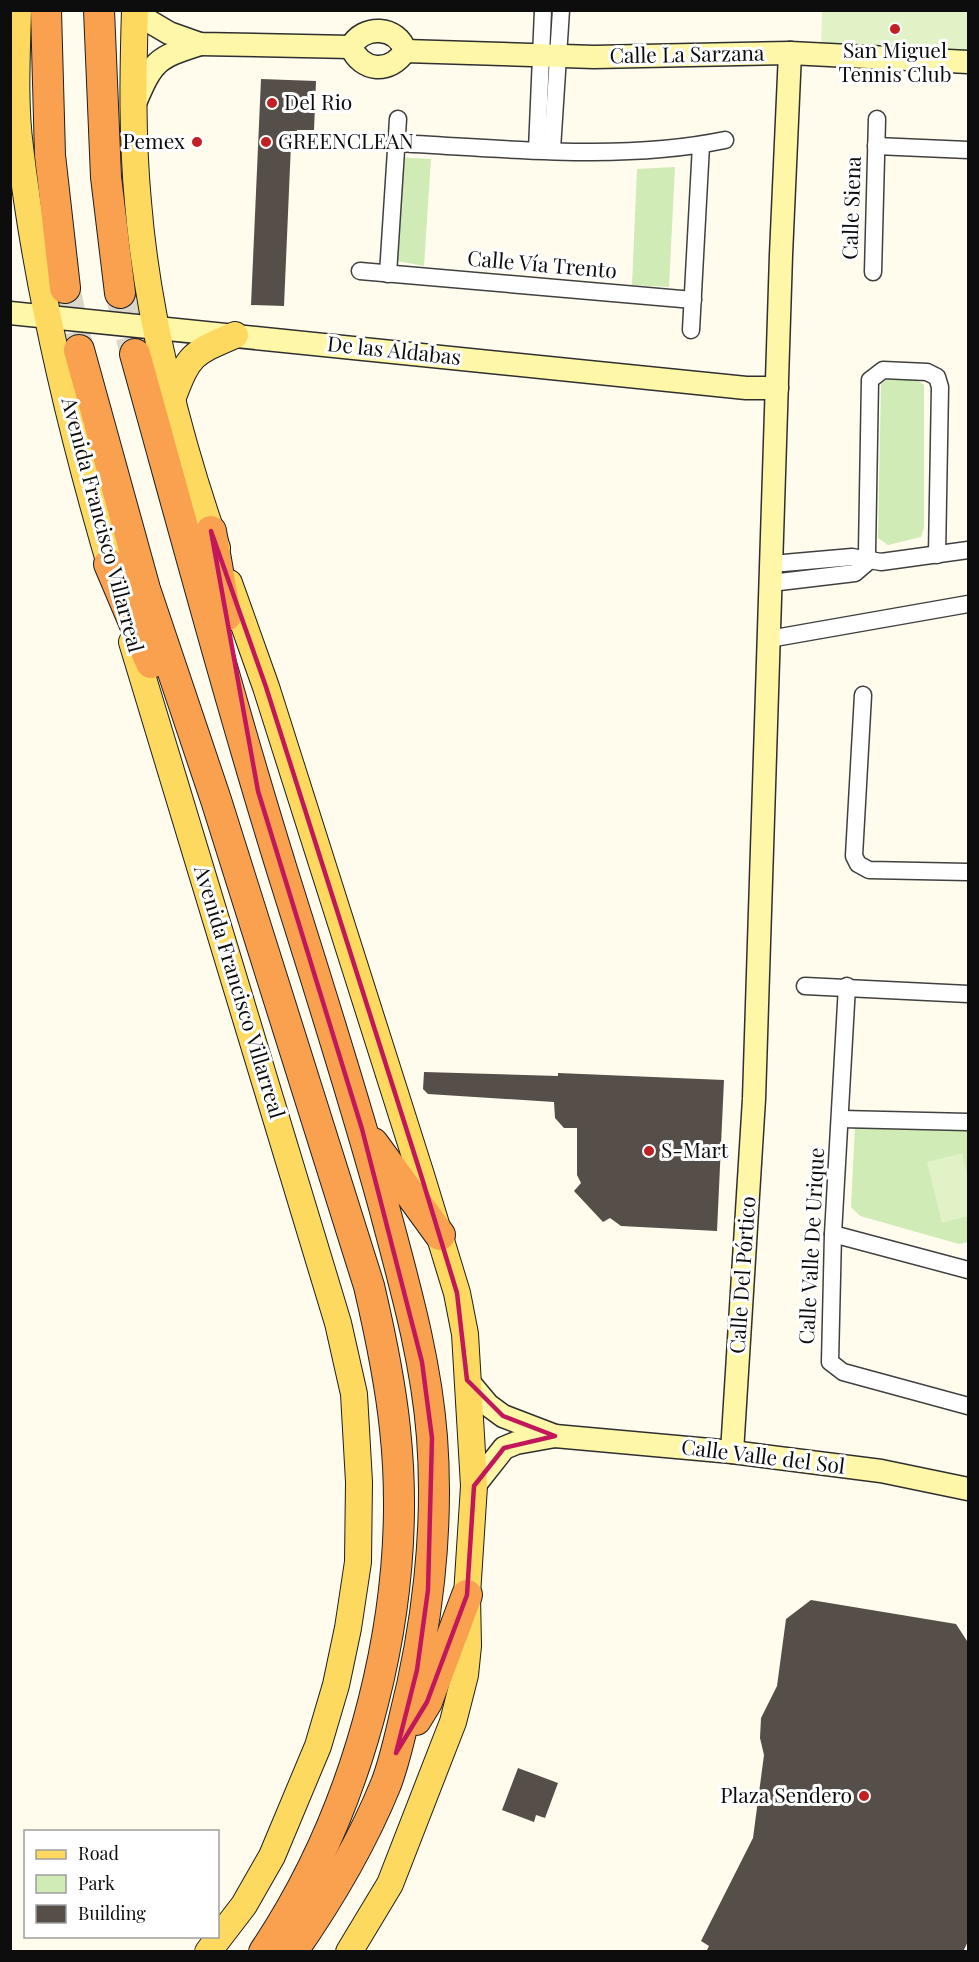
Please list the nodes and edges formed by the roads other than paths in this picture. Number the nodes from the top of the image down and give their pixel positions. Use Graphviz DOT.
graph roads {
  1 [pos="46,10"];
  2 [pos="99,10"];
  3 [pos="135,10"];
  4 [pos="143,10"];
  5 [pos="543,10"];
  6 [pos="561,10"];
  7 [pos="15,25"];
  8 [pos="200,44"];
  9 [pos="351,47"];
  10 [pos="405,51"];
  11 [pos="790,53"];
  12 [pos="550,57"];
  13 [pos="969,62"];
  14 [pos="133,108"];
  15 [pos="398,119"];
  16 [pos="877,119"];
  17 [pos="725,140"];
  18 [pos="395,143"];
  19 [pos="701,145"];
  20 [pos="876,147"];
  21 [pos="545,150"];
  22 [pos="969,150"];
  23 [pos="360,271"];
  24 [pos="873,272"];
  25 [pos="387,274"];
  26 [pos="65,288"];
  27 [pos="120,293"];
  28 [pos="693,300"];
  29 [pos="10,313"];
  30 [pos="48,317"];
  31 [pos="156,326"];
  32 [pos="691,330"];
  33 [pos="235,335"];
  34 [pos="79,350"];
  35 [pos="135,354"];
  36 [pos="777,388"];
  37 [pos="173,397"];
  38 [pos="211,531"];
  39 [pos="969,550"];
  40 [pos="938,555"];
  41 [pos="869,561"];
  42 [pos="109,564"];
  43 [pos="771,573"];
  44 [pos="969,604"];
  45 [pos="769,639"];
  46 [pos="863,695"];
  47 [pos="258,790"];
  48 [pos="216,800"];
  49 [pos="969,872"];
  50 [pos="805,986"];
  51 [pos="847,986"];
  52 [pos="969,994"];
  53 [pos="842,1119"];
  54 [pos="969,1122"];
  55 [pos="362,1129"];
  56 [pos="833,1234"];
  57 [pos="440,1235"];
  58 [pos="969,1270"];
  59 [pos="467,1380"];
  60 [pos="969,1406"];
  61 [pos="555,1436"];
  62 [pos="732,1452"];
  63 [pos="474,1486"];
  64 [pos="969,1489"];
  65 [pos="467,1595"];
  66 [pos="396,1753"];
  67 [pos="219,1938"];
  68 [pos="219,1938"];
  69 [pos="208,1952"];
  70 [pos="264,1952"];
  71 [pos="292,1952"];
  72 [pos="349,1952"];
  1 -- 26 [label="highway"];
  2 -- 27 [label="highway"];
  3 -- 14 [label="main road"];
  4 -- 8 [label="street"];
  5 -- 12 [label="street"];
  6 -- 12 [label="street"];
  7 -- 30 [label="main road, Avenida Francisco Villarreal"];
  8 -- 9 [label="street"];
  8 -- 14 [label="street"];
  9 -- 10 [label="street"];
  9 -- 10 [label="street"];
  10 -- 12 [label="street, Calle La Sarzana"];
  11 -- 12 [label="street, Calle La Sarzana"];
  11 -- 13 [label="street, Calle La Sarzana"];
  11 -- 36 [label="street, Calle Del Pórtico"];
  12 -- 21 [label="street"];
  14 -- 31 [label="main road"];
  15 -- 18 [label="street"];
  16 -- 20 [label="street, Calle Siena"];
  17 -- 19 [label="street"];
  18 -- 21 [label="street"];
  18 -- 25 [label="street"];
  19 -- 21 [label="street"];
  19 -- 28 [label="street"];
  20 -- 22 [label="street, Calle Siena"];
  20 -- 24 [label="street, Calle Siena"];
  23 -- 25 [label="street, Calle Vía Trento"];
  25 -- 28 [label="street, Calle Vía Trento"];
  28 -- 32 [label="street"];
  29 -- 30 [label="street, De las Aldabas"];
  30 -- 31 [label="street, De las Aldabas"];
  30 -- 42 [label="main road, Avenida Francisco Villarreal"];
  31 -- 33 [label="street, De las Aldabas"];
  31 -- 37 [label="main road"];
  33 -- 36 [label="street, De las Aldabas"];
  33 -- 37 [label="main road"];
  34 -- 48 [label="highway, Avenida Francisco Villarreal"];
  35 -- 47 [label="highway"];
  36 -- 43 [label="street, Calle Del Pórtico"];
  37 -- 38 [label="main road"];
  38 -- 47 [label="highway"];
  38 -- 57 [label="main road"];
  39 -- 40 [label="street"];
  40 -- 41 [label="street"];
  40 -- 41 [label="street"];
  41 -- 43 [label="street"];
  42 -- 48 [label="highway"];
  42 -- 67 [label="main road, Avenida Francisco Villarreal"];
  43 -- 45 [label="street, Calle Del Pórtico"];
  44 -- 45 [label="street"];
  45 -- 62 [label="street, Calle Del Pórtico"];
  46 -- 49 [label="street"];
  47 -- 55 [label="highway"];
  48 -- 70 [label="highway, Avenida Francisco Villarreal"];
  50 -- 51 [label="street"];
  51 -- 52 [label="street"];
  51 -- 53 [label="street, Calle Valle De Urique"];
  53 -- 54 [label="street"];
  53 -- 56 [label="street, Calle Valle De Urique"];
  55 -- 57 [label="highway"];
  55 -- 66 [label="highway"];
  56 -- 58 [label="street"];
  56 -- 60 [label="street, Calle Valle De Urique"];
  57 -- 59 [label="main road"];
  59 -- 61 [label="street, Calle Valle del Sol"];
  59 -- 63 [label="main road"];
  61 -- 62 [label="street, Calle Valle del Sol"];
  61 -- 63 [label="street, Calle Valle del Sol"];
  62 -- 64 [label="street, Calle Valle del Sol"];
  63 -- 65 [label="main road"];
  65 -- 66 [label="highway"];
  65 -- 72 [label="main road"];
  66 -- 71 [label="highway"];
  68 -- 69 [label="main road, Avenida Francisco Villarreal"];
}
